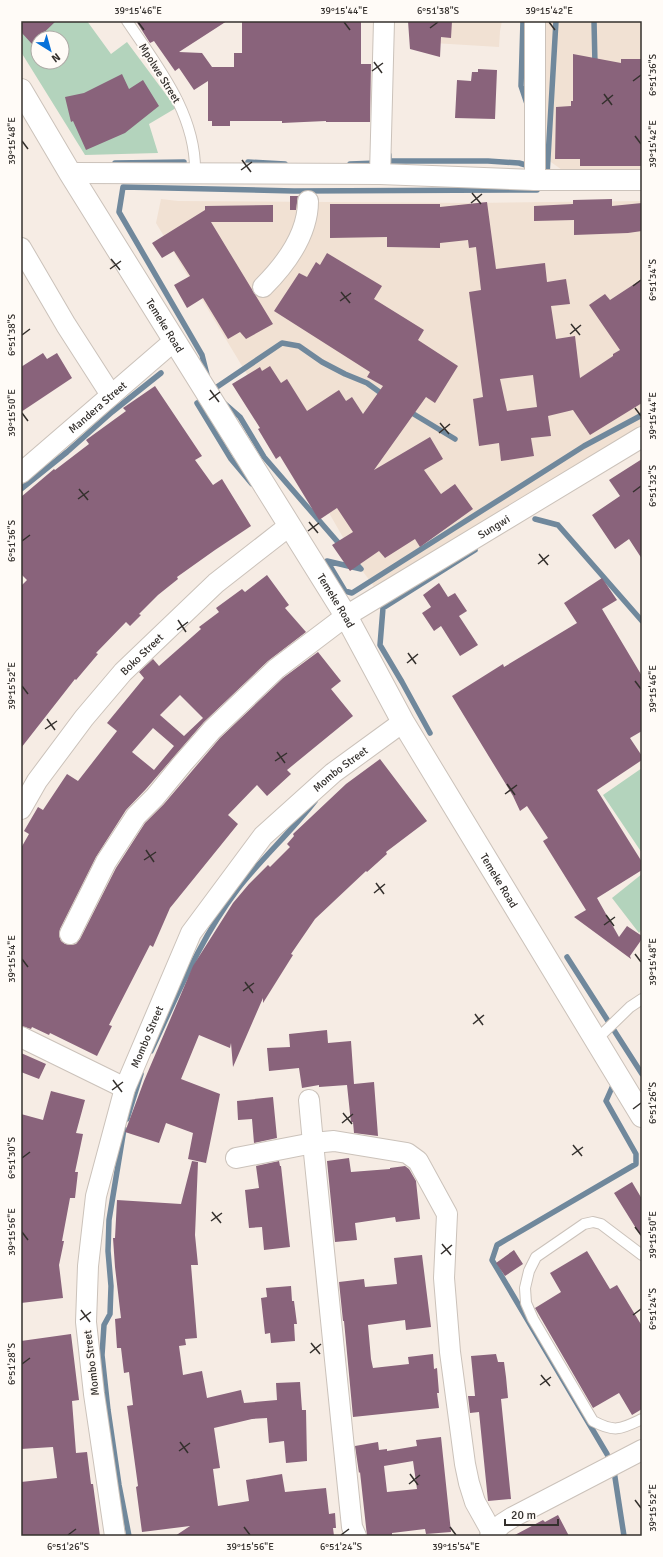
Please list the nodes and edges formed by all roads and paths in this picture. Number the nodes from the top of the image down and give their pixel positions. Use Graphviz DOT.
graph roads {
  1 [pos="127,21"];
  2 [pos="384,21"];
  3 [pos="535,21"];
  4 [pos="21,90"];
  5 [pos="70,172"];
  6 [pos="195,174"];
  7 [pos="380,174"];
  8 [pos="536,180"];
  9 [pos="642,180"];
  10 [pos="308,201"];
  11 [pos="21,248"];
  12 [pos="263,287"];
  13 [pos="174,341"];
  14 [pos="111,395"];
  15 [pos="642,437"];
  16 [pos="21,473"];
  17 [pos="289,526"];
  18 [pos="346,616"];
  19 [pos="403,722"];
  20 [pos="21,808"];
  21 [pos="70,934"];
  22 [pos="642,999"];
  23 [pos="21,1037"];
  24 [pos="596,1040"];
  25 [pos="125,1088"];
  26 [pos="309,1100"];
  27 [pos="642,1116"];
  28 [pos="312,1143"];
  29 [pos="236,1158"];
  30 [pos="642,1255"];
  31 [pos="642,1419"];
  32 [pos="642,1450"];
  33 [pos="492,1535"];
  34 [pos="115,1536"];
  35 [pos="356,1536"];
  1 -- 6 [label="lane, Mpolwe Street"];
  2 -- 7 [label="street"];
  3 -- 8 [label="street"];
  4 -- 5 [label="street, Temeke Road"];
  5 -- 6 [label="street"];
  5 -- 13 [label="street, Temeke Road"];
  6 -- 7 [label="street"];
  7 -- 8 [label="street"];
  8 -- 9 [label="street"];
  10 -- 12 [label="street"];
  11 -- 14 [label="street"];
  13 -- 14 [label="street, Mandera Street"];
  13 -- 17 [label="street, Temeke Road"];
  14 -- 16 [label="street, Mandera Street"];
  15 -- 18 [label="street, Sungwi"];
  17 -- 18 [label="street, Temeke Road"];
  17 -- 20 [label="street, Boko Street"];
  18 -- 19 [label="street, Temeke Road"];
  18 -- 21 [label="street, Sungwi"];
  19 -- 24 [label="street, Temeke Road"];
  19 -- 25 [label="street, Mombo Street"];
  22 -- 24 [label="lane"];
  23 -- 25 [label="street"];
  24 -- 27 [label="street, Temeke Road"];
  25 -- 34 [label="street, Mombo Street"];
  26 -- 28 [label="street"];
  28 -- 29 [label="street"];
  28 -- 33 [label="street"];
  28 -- 35 [label="street"];
  30 -- 31 [label="lane"];
  32 -- 33 [label="street"];
}
